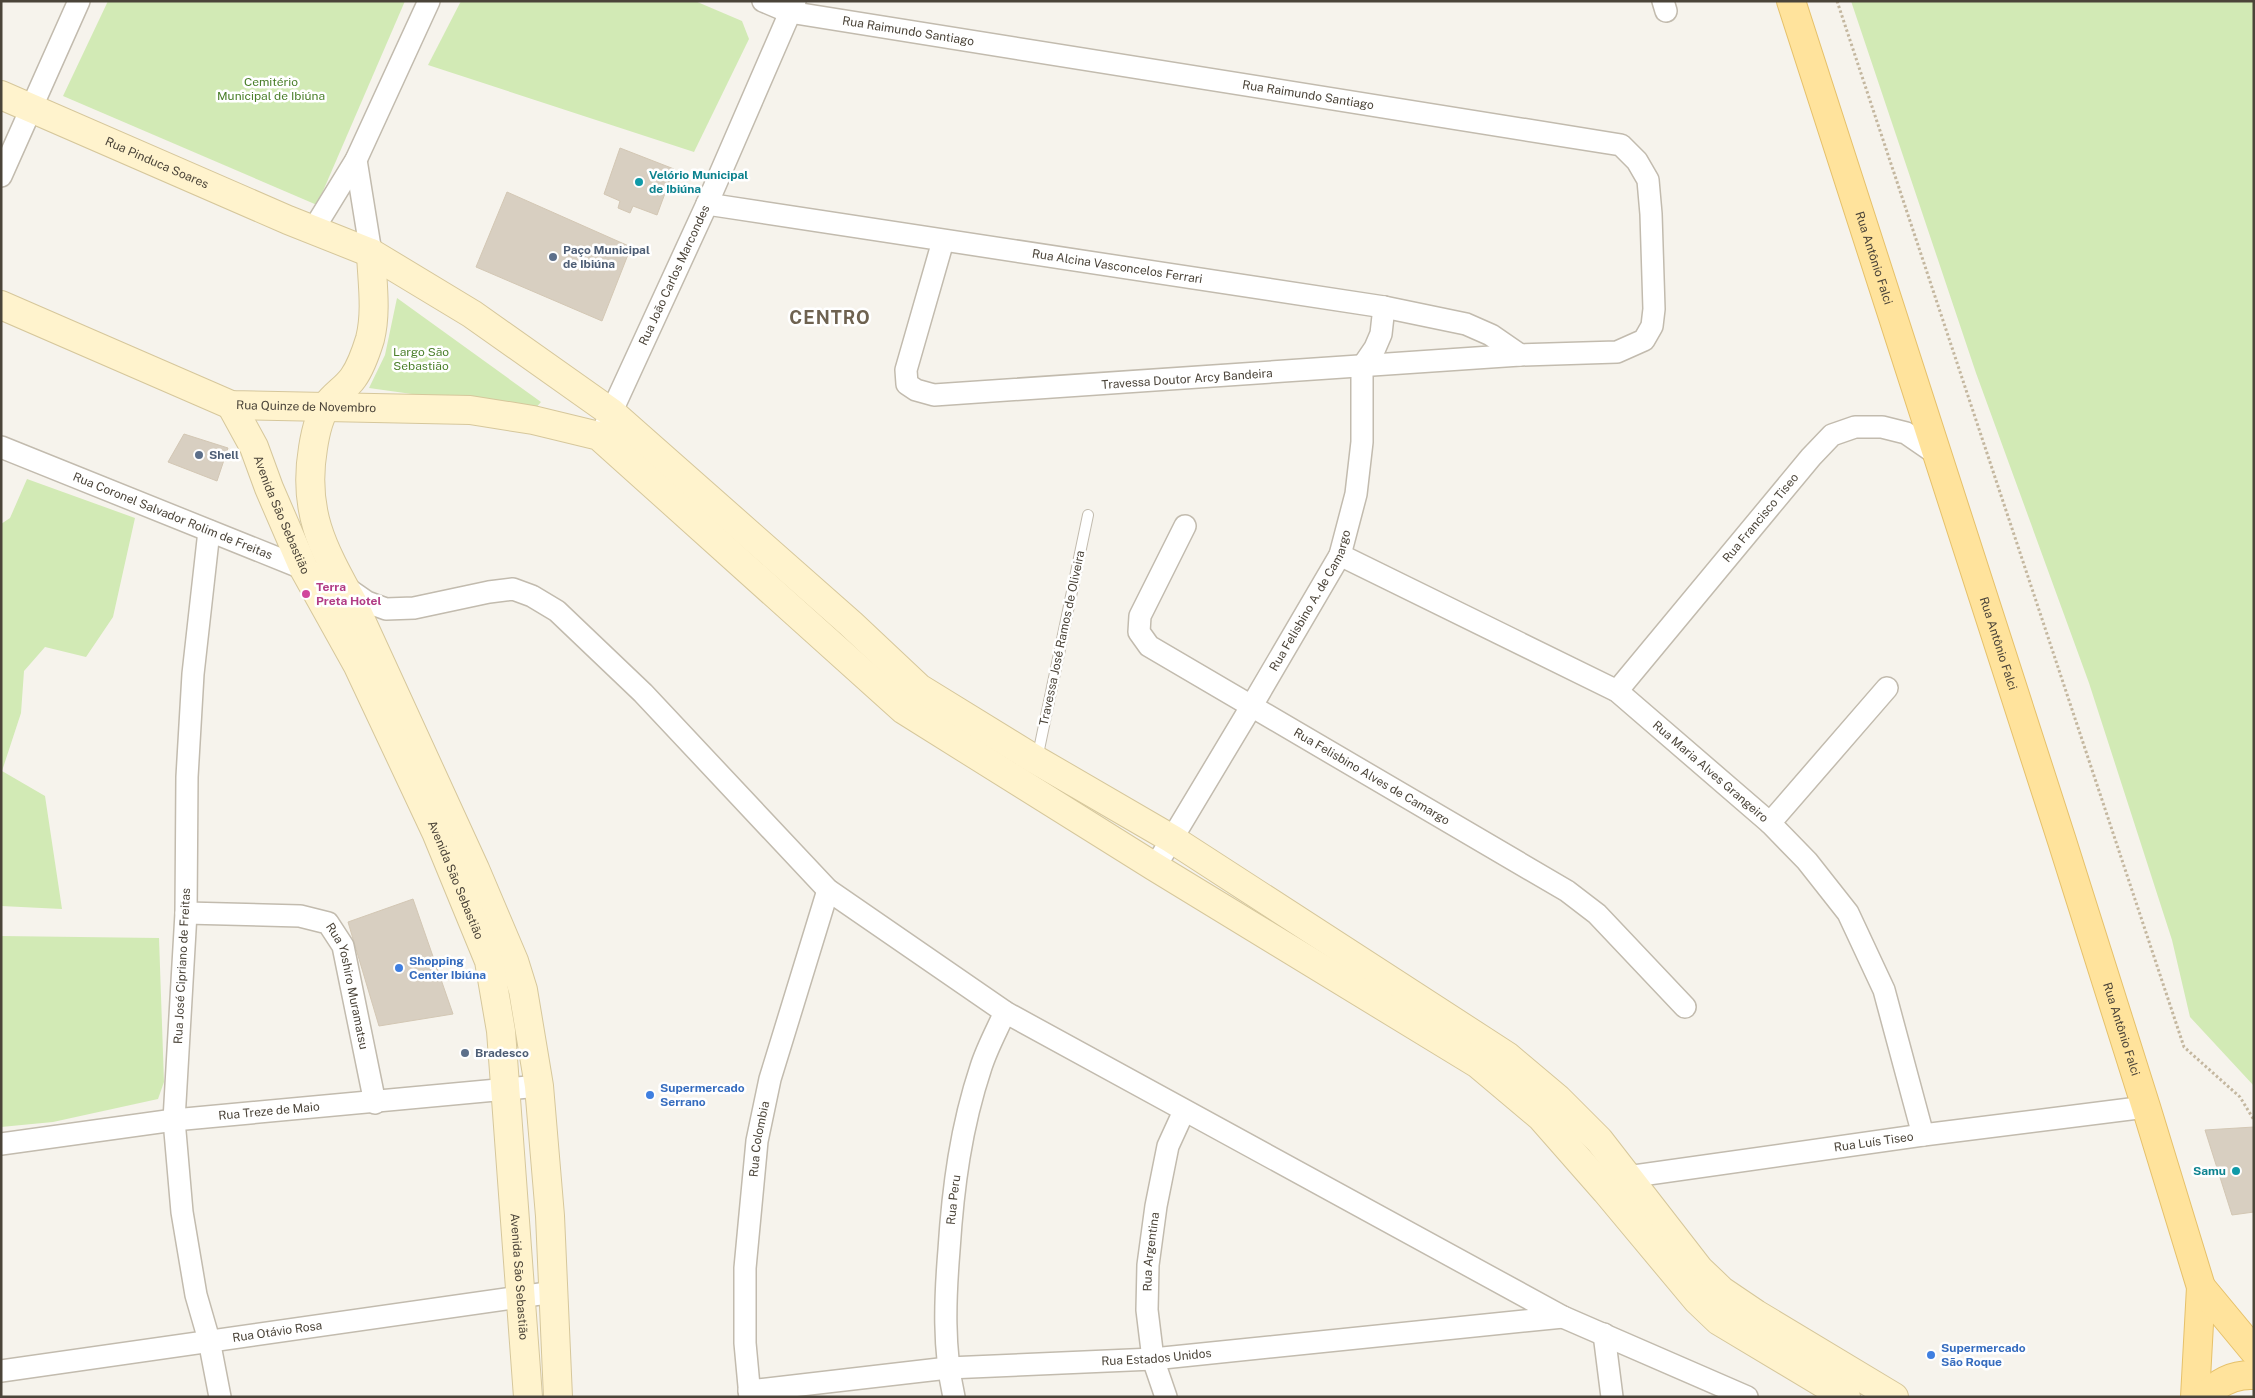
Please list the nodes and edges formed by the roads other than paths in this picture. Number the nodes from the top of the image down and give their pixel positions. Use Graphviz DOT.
graph roads {
  1 [pos="79,1"];
  2 [pos="429,1"];
  3 [pos="763,1"];
  4 [pos="1790,1"];
  5 [pos="792,7"];
  6 [pos="1,95"];
  7 [pos="31,108"];
  8 [pos="356,160"];
  9 [pos="1,176"];
  10 [pos="707,204"];
  11 [pos="313,230"];
  12 [pos="943,241"];
  13 [pos="371,253"];
  14 [pos="1,305"];
  15 [pos="1384,307"];
  16 [pos="1617,352"];
  17 [pos="1520,355"];
  18 [pos="1362,367"];
  19 [pos="231,405"];
  20 [pos="326,406"];
  21 [pos="606,425"];
  22 [pos="1,447"];
  23 [pos="1938,455"];
  24 [pos="1088,515"];
  25 [pos="1185,526"];
  26 [pos="209,531"];
  27 [pos="1340,554"];
  28 [pos="304,569"];
  29 [pos="343,585"];
  30 [pos="919,688"];
  31 [pos="1887,688"];
  32 [pos="1617,691"];
  33 [pos="1252,707"];
  34 [pos="904,710"];
  35 [pos="1033,775"];
  36 [pos="1770,823"];
  37 [pos="1172,839"];
  38 [pos="1155,867"];
  39 [pos="828,890"];
  40 [pos="186,913"];
  41 [pos="524,990"];
  42 [pos="495,996"];
  43 [pos="1685,1007"];
  44 [pos="1005,1012"];
  45 [pos="538,1086"];
  46 [pos="506,1091"];
  47 [pos="375,1103"];
  48 [pos="2146,1107"];
  49 [pos="1184,1111"];
  50 [pos="174,1120"];
  51 [pos="1923,1135"];
  52 [pos="1,1144"];
  53 [pos="1616,1184"];
  54 [pos="2201,1287"];
  55 [pos="554,1292"];
  56 [pos="522,1297"];
  57 [pos="1563,1317"];
  58 [pos="1604,1334"];
  59 [pos="209,1340"];
  60 [pos="2254,1351"];
  61 [pos="1153,1359"];
  62 [pos="948,1368"];
  63 [pos="1,1371"];
  64 [pos="2254,1374"];
  65 [pos="750,1394"];
  66 [pos="220,1397"];
  67 [pos="528,1397"];
  68 [pos="558,1397"];
  69 [pos="954,1397"];
  70 [pos="1166,1397"];
  71 [pos="1612,1397"];
  72 [pos="1747,1397"];
  73 [pos="1846,1397"];
  74 [pos="1894,1397"];
  75 [pos="2195,1397"];
  76 [pos="2205,1397"];
  1 -- 7 [label="street"];
  2 -- 8 [label="street"];
  3 -- 5 [label="street, Rua Raimundo Santiago"];
  4 -- 23 [label="main road, Rua Antônio Falci"];
  5 -- 10 [label="street, Rua João Carlos Marcondes"];
  5 -- 16 [label="street, Rua Raimundo Santiago"];
  6 -- 7 [label="main road, Rua Pinduca Soares"];
  7 -- 9 [label="street"];
  7 -- 11 [label="main road, Rua Pinduca Soares"];
  8 -- 11 [label="street"];
  8 -- 13 [label="street"];
  10 -- 12 [label="street, Rua Alcina Vasconcelos Ferrari"];
  10 -- 21 [label="street, Rua João Carlos Marcondes"];
  11 -- 13 [label="main road, Rua Pinduca Soares"];
  12 -- 15 [label="street, Rua Alcina Vasconcelos Ferrari"];
  12 -- 18 [label="street, Travessa Doutor Arcy Bandeira"];
  13 -- 20 [label="main road"];
  13 -- 21 [label="main road, Rua Pinduca Soares"];
  14 -- 19 [label="main road, Rua Quinze de Novembro"];
  15 -- 17 [label="street, Rua Alcina Vasconcelos Ferrari"];
  15 -- 18 [label="street"];
  16 -- 17 [label="street, Travessa Doutor Arcy Bandeira"];
  17 -- 18 [label="street, Travessa Doutor Arcy Bandeira"];
  18 -- 27 [label="street, Rua Felisbino A. de Camargo"];
  19 -- 20 [label="main road, Rua Quinze de Novembro"];
  19 -- 28 [label="main road, Avenida São Sebastião"];
  20 -- 21 [label="main road, Rua Quinze de Novembro"];
  20 -- 29 [label="main road, Avenida São Sebastião"];
  21 -- 30 [label="main road"];
  21 -- 34 [label="main road"];
  22 -- 26 [label="street, Rua Coronel Salvador Rolim de Freitas"];
  23 -- 32 [label="street, Rua Francisco Tiseo"];
  23 -- 48 [label="main road, Rua Antônio Falci"];
  24 -- 35 [label="lane, Travessa José Ramos de Oliveira"];
  25 -- 33 [label="street, Rua Felisbino Alves de Camargo"];
  26 -- 28 [label="street, Rua Coronel Salvador Rolim de Freitas"];
  26 -- 40 [label="street, Rua José Cipriano de Freitas"];
  27 -- 32 [label="street, Rua Maria Alves Grangeiro"];
  27 -- 33 [label="street, Rua Felisbino A. de Camargo"];
  28 -- 29 [label="street, Rua Coronel Salvador Rolim de Freitas"];
  28 -- 42 [label="main road, Avenida São Sebastião"];
  29 -- 39 [label="street, Rua Coronel Salvador Rolim de Freitas"];
  29 -- 41 [label="main road, Avenida São Sebastião"];
  30 -- 34 [label="main road"];
  30 -- 35 [label="main road"];
  31 -- 36 [label="street"];
  32 -- 36 [label="street, Rua Maria Alves Grangeiro"];
  33 -- 37 [label="street, Rua Felisbino A. de Camargo"];
  33 -- 43 [label="street, Rua Felisbino Alves de Camargo"];
  34 -- 35 [label="main road"];
  35 -- 37 [label="main road"];
  35 -- 38 [label="main road"];
  36 -- 51 [label="street, Rua Maria Alves Grangeiro"];
  37 -- 38 [label="street, Rua Felisbino A. de Camargo"];
  37 -- 53 [label="main road"];
  38 -- 53 [label="main road"];
  39 -- 44 [label="street, Rua Coronel Salvador Rolim de Freitas"];
  39 -- 65 [label="street, Rua Colombia"];
  40 -- 47 [label="street, Rua Yoshiro Muramatsu"];
  40 -- 50 [label="street, Rua José Cipriano de Freitas"];
  41 -- 42 [label="main road"];
  41 -- 45 [label="main road, Avenida São Sebastião"];
  42 -- 46 [label="main road, Avenida São Sebastião"];
  44 -- 49 [label="street, Rua Coronel Salvador Rolim de Freitas"];
  44 -- 62 [label="street, Rua Peru"];
  45 -- 46 [label="street, Rua Treze de Maio"];
  45 -- 55 [label="main road, Avenida São Sebastião"];
  46 -- 47 [label="street, Rua Treze de Maio"];
  46 -- 56 [label="main road, Avenida São Sebastião"];
  47 -- 50 [label="street, Rua Treze de Maio"];
  48 -- 51 [label="street, Rua Luís Tiseo"];
  48 -- 54 [label="main road, Rua Antônio Falci"];
  49 -- 57 [label="street, Rua Coronel Salvador Rolim de Freitas"];
  49 -- 61 [label="street, Rua Argentina"];
  50 -- 52 [label="street, Rua Treze de Maio"];
  50 -- 59 [label="street, Rua José Cipriano de Freitas"];
  51 -- 53 [label="street, Rua Luís Tiseo"];
  53 -- 73 [label="main road"];
  53 -- 74 [label="main road"];
  54 -- 60 [label="main road, Rua Antônio Falci"];
  54 -- 75 [label="main road, Rua Antônio Falci"];
  55 -- 56 [label="street, Rua Otávio Rosa"];
  55 -- 68 [label="main road, Avenida São Sebastião"];
  56 -- 59 [label="street, Rua Otávio Rosa"];
  56 -- 67 [label="main road, Avenida São Sebastião"];
  57 -- 58 [label="street, Rua Coronel Salvador Rolim de Freitas"];
  57 -- 61 [label="street, Rua Estados Unidos"];
  58 -- 71 [label="street"];
  58 -- 72 [label="street, Rua Coronel Salvador Rolim de Freitas"];
  59 -- 63 [label="street, Rua Otávio Rosa"];
  59 -- 66 [label="street, Rua José Cipriano de Freitas"];
  61 -- 62 [label="street, Rua Estados Unidos"];
  61 -- 70 [label="street, Rua Argentina"];
  62 -- 65 [label="street, Rua Estados Unidos"];
  62 -- 69 [label="street, Rua Peru"];
  64 -- 76 [label="main road"];
}
